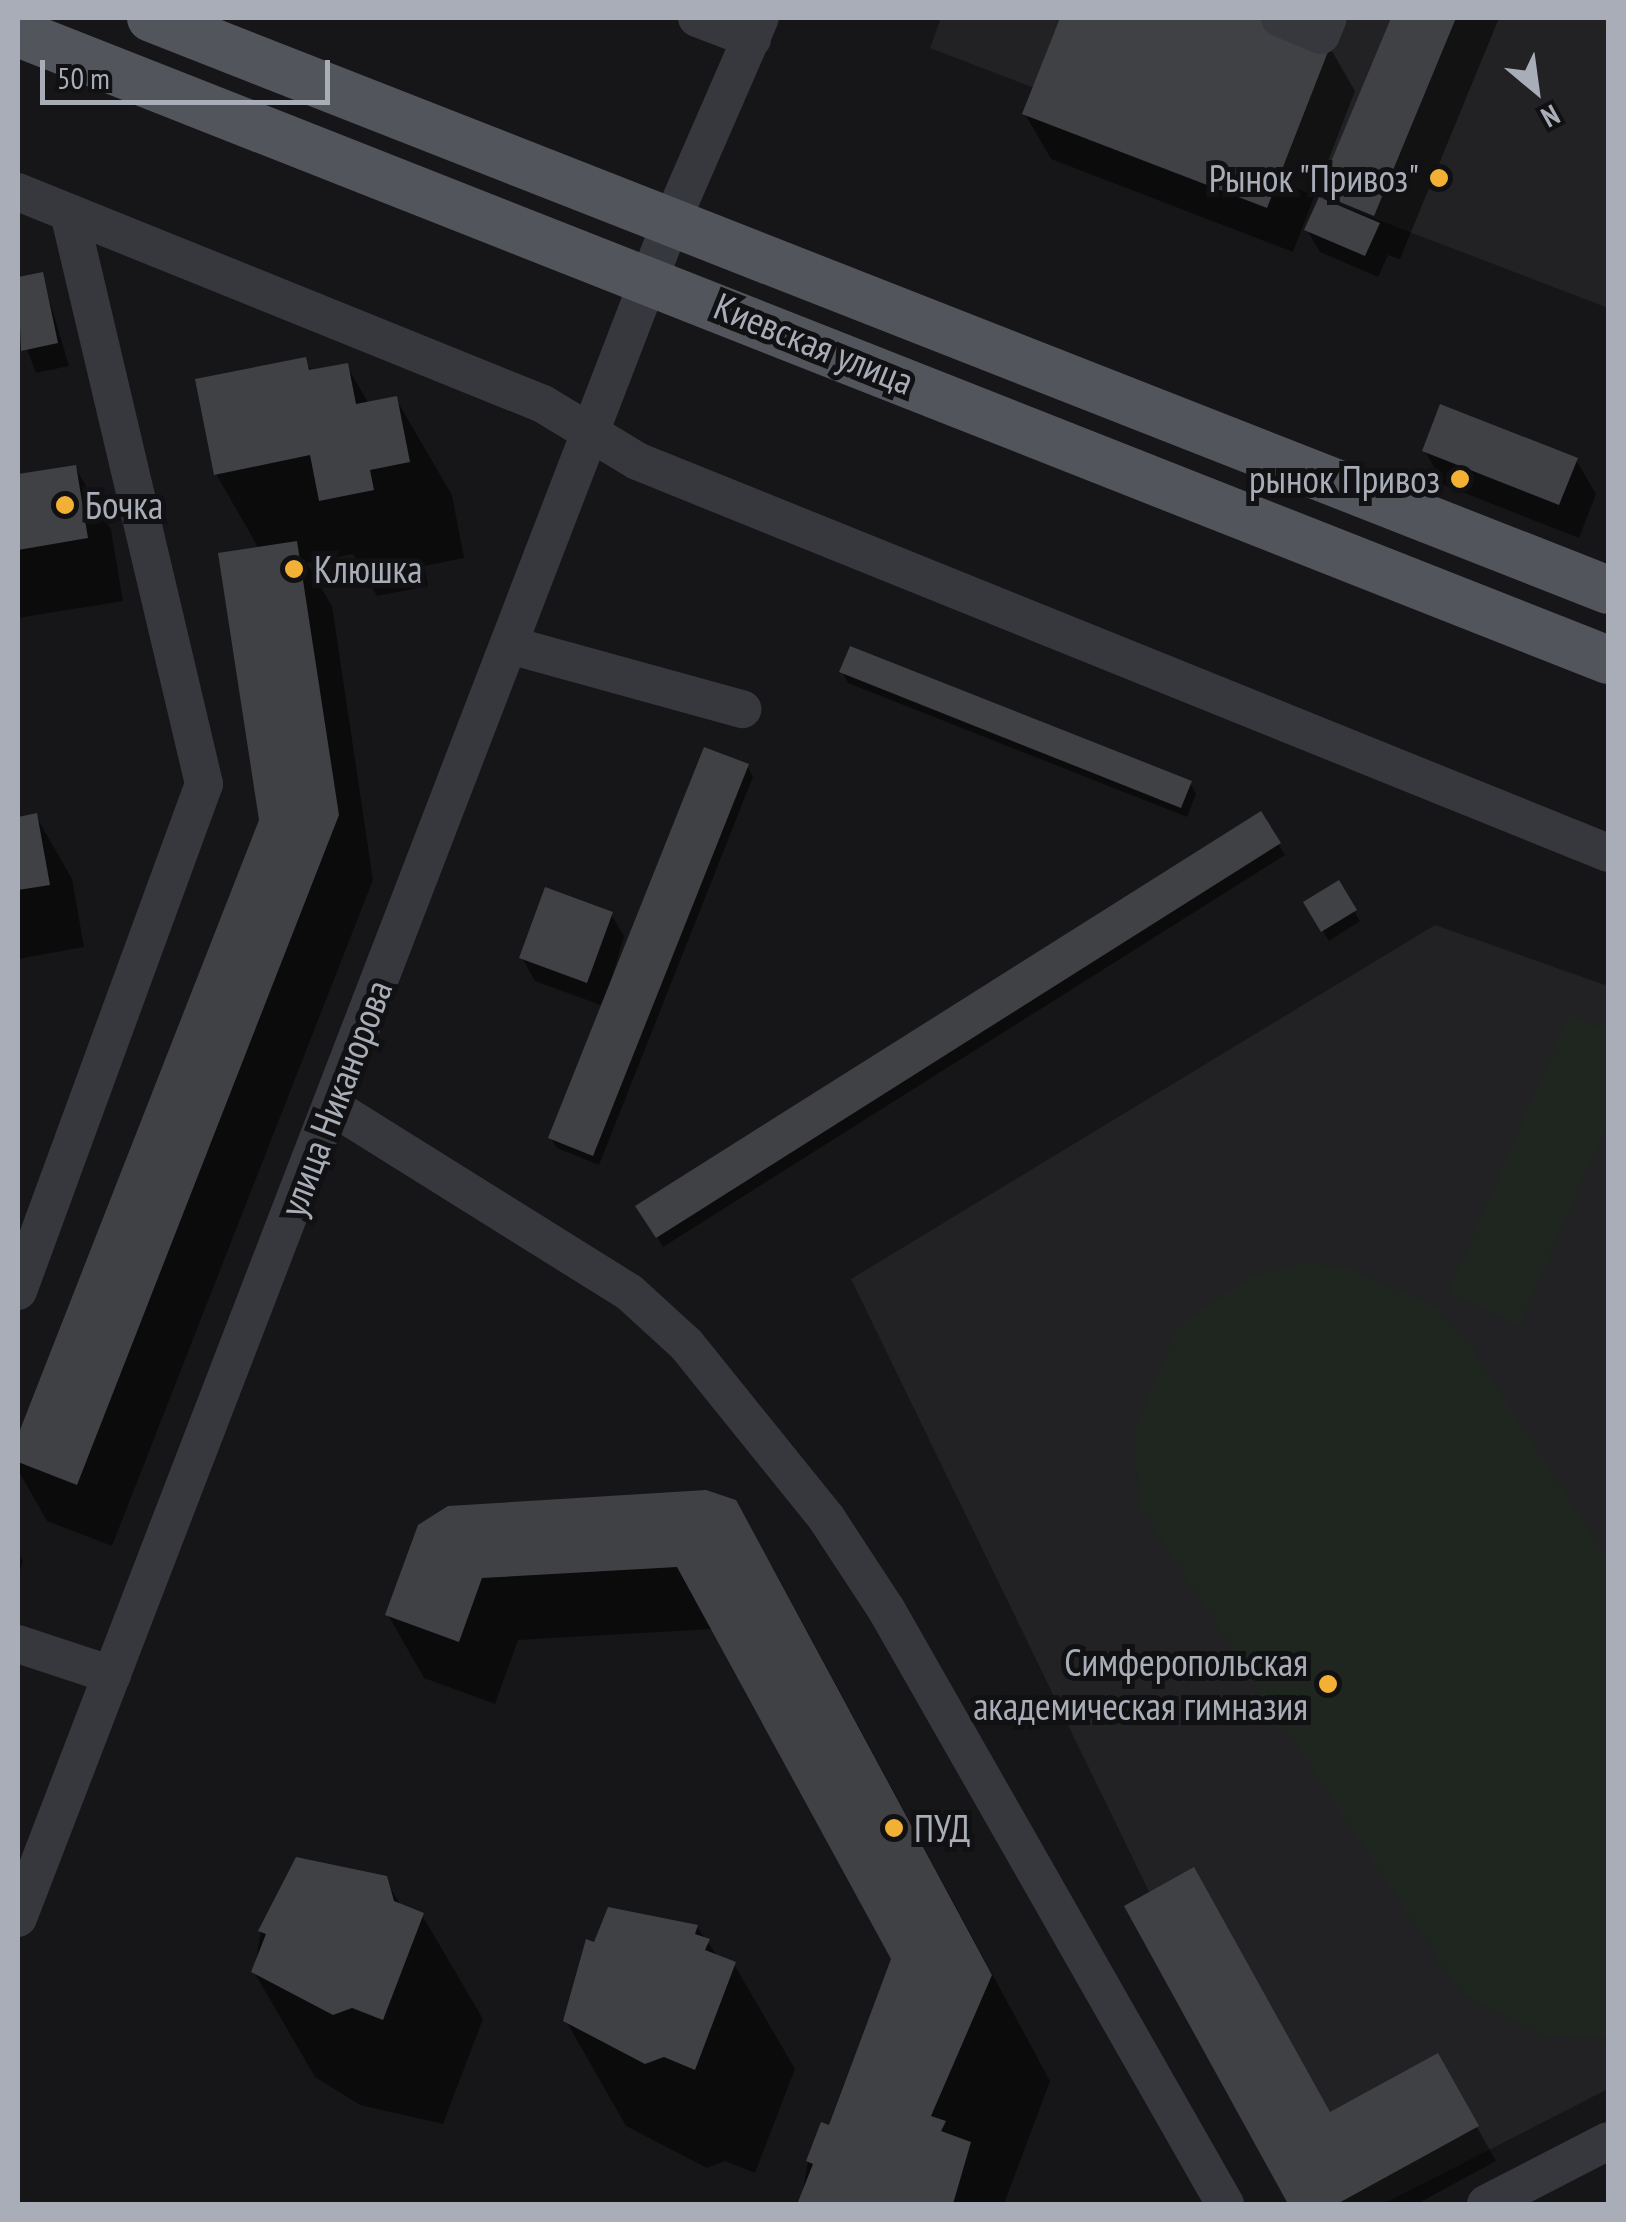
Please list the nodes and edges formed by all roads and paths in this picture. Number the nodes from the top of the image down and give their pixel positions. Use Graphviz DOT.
graph roads {
  1 [pos="151,18"];
  2 [pos="697,18"];
  3 [pos="1280,18"];
  4 [pos="1328,18"];
  5 [pos="756,28"];
  6 [pos="18,33"];
  7 [pos="18,192"];
  8 [pos="69,213"];
  9 [pos="672,220"];
  10 [pos="650,278"];
  11 [pos="591,437"];
  12 [pos="1608,590"];
  13 [pos="513,646"];
  14 [pos="1608,660"];
  15 [pos="742,709"];
  16 [pos="1608,853"];
  17 [pos="331,1106"];
  18 [pos="18,1291"];
  19 [pos="18,1644"];
  20 [pos="112,1675"];
  21 [pos="18,1918"];
  22 [pos="1608,2141"];
  23 [pos="1225,2204"];
  24 [pos="1486,2204"];
  1 -- 9 [label="main road, Киевская улица"];
  2 -- 5 [label="street"];
  3 -- 4 [label="street"];
  5 -- 9 [label="street, улица Никанорова"];
  6 -- 10 [label="main road, Киевская улица"];
  7 -- 8 [label="street"];
  8 -- 11 [label="street"];
  8 -- 18 [label="street"];
  9 -- 10 [label="street, улица Никанорова"];
  9 -- 12 [label="main road, Киевская улица"];
  10 -- 11 [label="street, улица Никанорова"];
  10 -- 14 [label="main road, Киевская улица"];
  11 -- 13 [label="street, улица Никанорова"];
  11 -- 16 [label="street"];
  13 -- 15 [label="street"];
  13 -- 17 [label="street, улица Никанорова"];
  17 -- 20 [label="street, улица Никанорова"];
  17 -- 23 [label="street"];
  19 -- 20 [label="street"];
  20 -- 21 [label="street, улица Никанорова"];
  22 -- 24 [label="street"];
}
